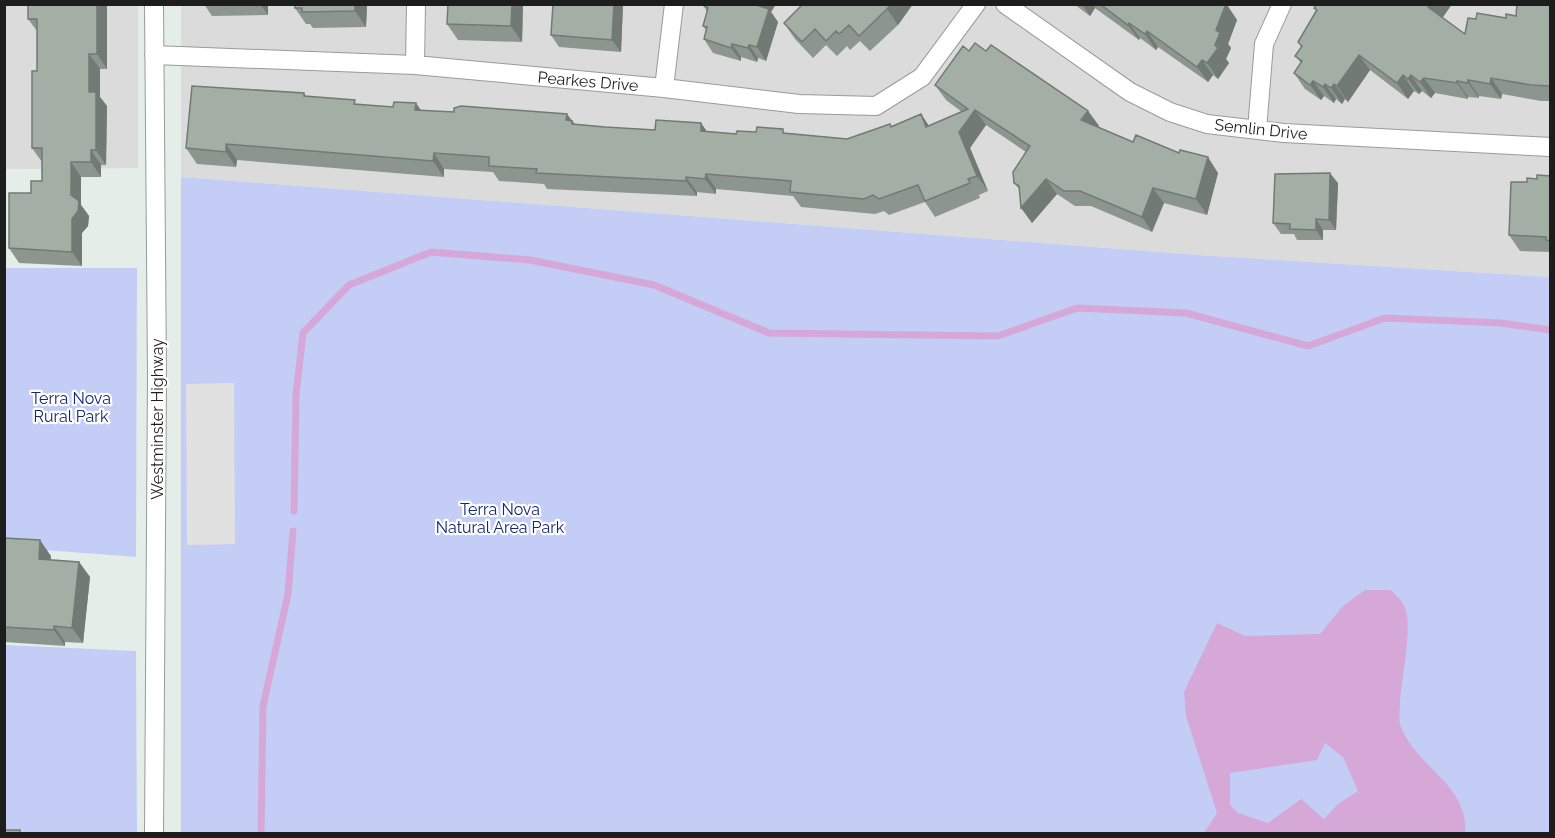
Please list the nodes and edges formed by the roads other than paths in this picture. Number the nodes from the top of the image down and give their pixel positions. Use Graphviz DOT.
graph roads {
  1 [pos="154,4"];
  2 [pos="416,4"];
  3 [pos="674,4"];
  4 [pos="976,4"];
  5 [pos="1005,4"];
  6 [pos="1282,4"];
  7 [pos="154,55"];
  8 [pos="415,65"];
  9 [pos="664,88"];
  10 [pos="1257,130"];
  11 [pos="1551,147"];
  12 [pos="154,834"];
  1 -- 7 [label="street, Westminster Highway"];
  2 -- 8 [label="street"];
  3 -- 9 [label="street"];
  4 -- 9 [label="street, Pearkes Drive"];
  5 -- 10 [label="street, Semlin Drive"];
  6 -- 10 [label="street"];
  7 -- 8 [label="street, Pearkes Drive"];
  7 -- 12 [label="street, Westminster Highway"];
  8 -- 9 [label="street, Pearkes Drive"];
  10 -- 11 [label="street, Semlin Drive"];
}
